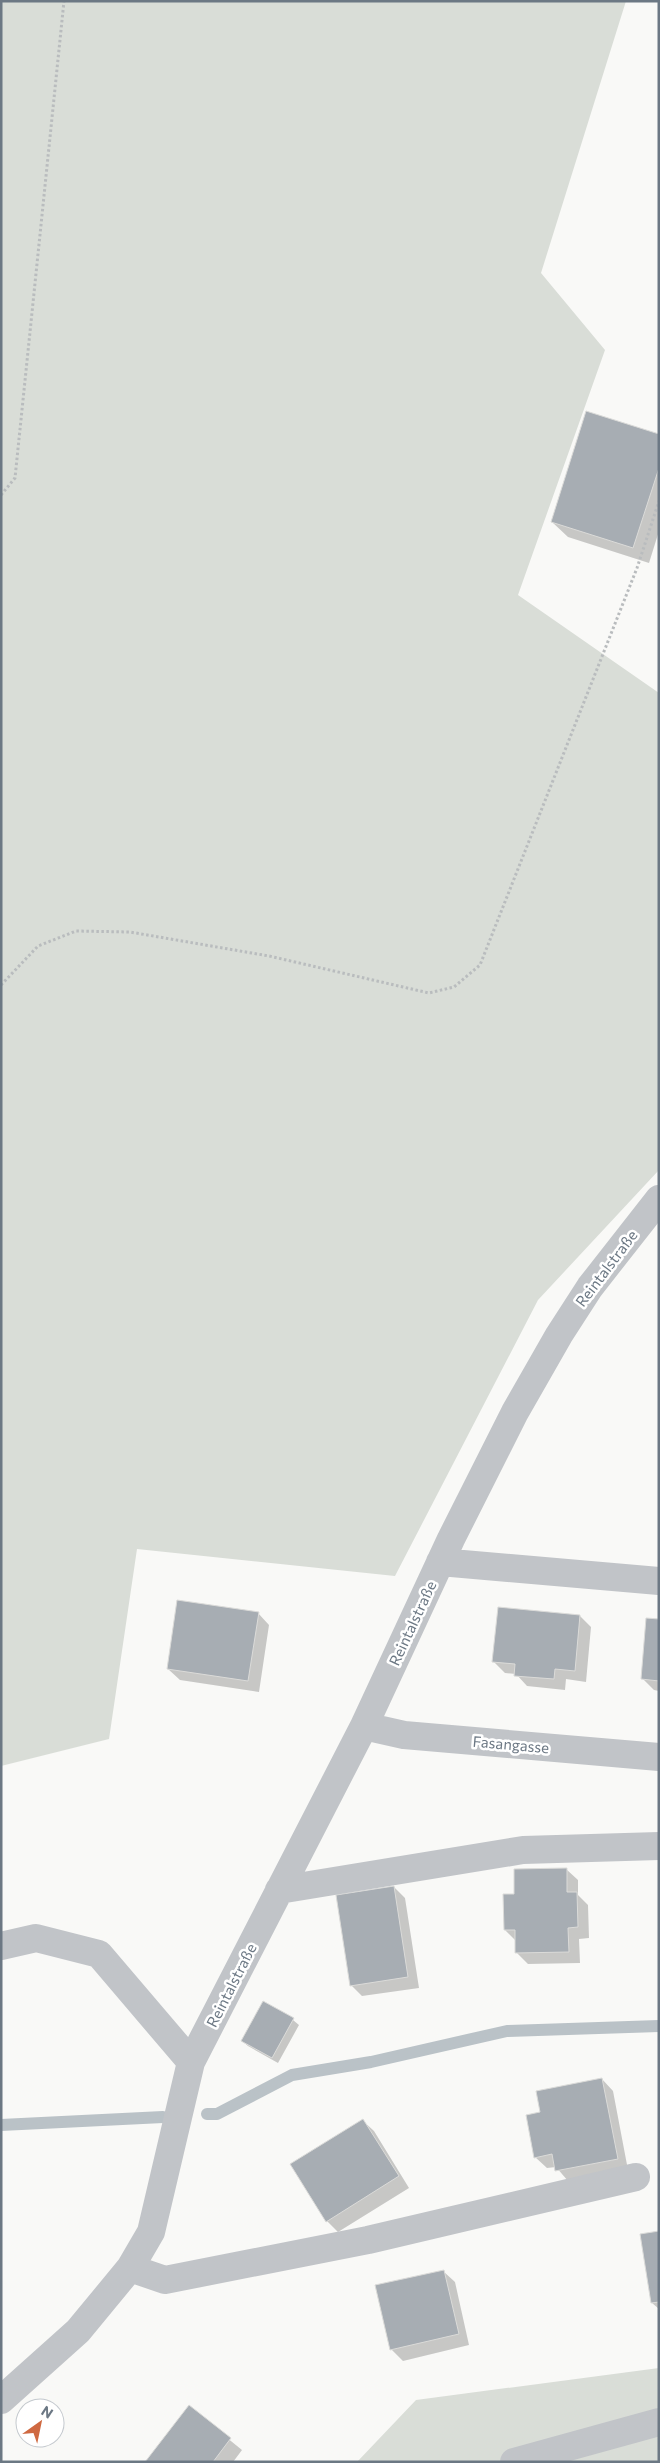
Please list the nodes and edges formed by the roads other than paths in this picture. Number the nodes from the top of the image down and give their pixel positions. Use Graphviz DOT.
graph roads {
  1 [pos="659,1200"];
  2 [pos="440,1562"];
  3 [pos="659,1582"];
  4 [pos="364,1726"];
  5 [pos="659,1757"];
  6 [pos="659,1846"];
  7 [pos="279,1890"];
  8 [pos="1,1946"];
  9 [pos="191,2062"];
  10 [pos="636,2177"];
  11 [pos="130,2268"];
  12 [pos="1,2400"];
  13 [pos="659,2422"];
  14 [pos="514,2462"];
  1 -- 2 [label="street, Reintalstraße"];
  2 -- 3 [label="street"];
  2 -- 4 [label="street, Reintalstraße"];
  4 -- 5 [label="street, Fasangasse"];
  4 -- 7 [label="street, Reintalstraße"];
  6 -- 7 [label="street"];
  7 -- 9 [label="street, Reintalstraße"];
  8 -- 9 [label="street"];
  9 -- 11 [label="street, Reintalstraße"];
  10 -- 11 [label="street"];
  11 -- 12 [label="street, Reintalstraße"];
  13 -- 14 [label="street"];
}
